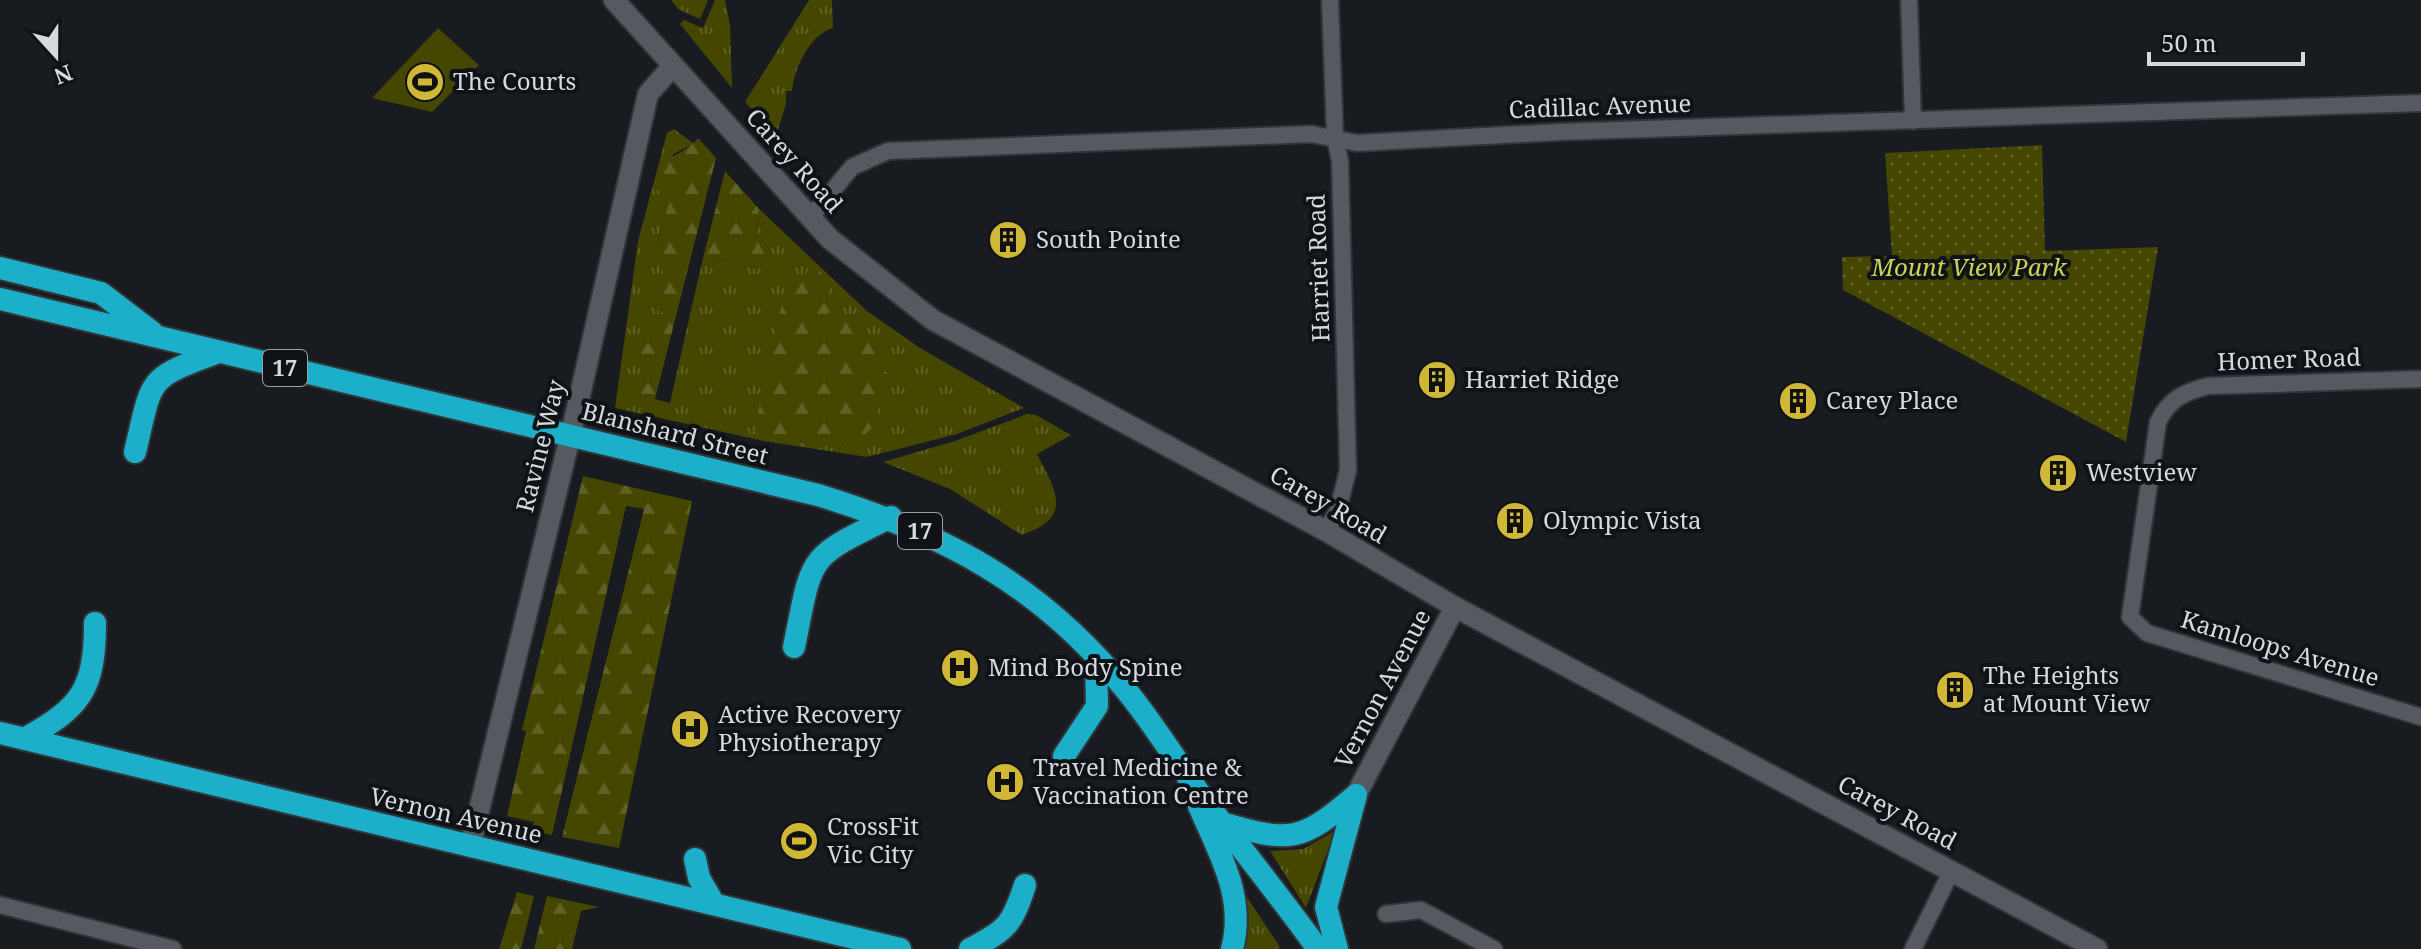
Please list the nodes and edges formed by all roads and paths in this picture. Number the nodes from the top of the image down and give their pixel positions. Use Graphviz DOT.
graph roads {
  1 [pos="614,0"];
  2 [pos="1330,0"];
  3 [pos="1909,0"];
  4 [pos="680,74"];
  5 [pos="2421,103"];
  6 [pos="1913,121"];
  7 [pos="1335,138"];
  8 [pos="810,218"];
  9 [pos="0,268"];
  10 [pos="0,299"];
  11 [pos="160,337"];
  12 [pos="219,352"];
  13 [pos="2421,379"];
  14 [pos="570,436"];
  15 [pos="135,452"];
  16 [pos="891,517"];
  17 [pos="1326,531"];
  18 [pos="1455,607"];
  19 [pos="2130,617"];
  20 [pos="95,623"];
  21 [pos="794,647"];
  22 [pos="1096,656"];
  23 [pos="2421,717"];
  24 [pos="0,733"];
  25 [pos="24,739"];
  26 [pos="1064,756"];
  27 [pos="1184,772"];
  28 [pos="1356,795"];
  29 [pos="1222,823"];
  30 [pos="470,847"];
  31 [pos="695,859"];
  32 [pos="1951,872"];
  33 [pos="1025,885"];
  34 [pos="714,904"];
  35 [pos="0,905"];
  36 [pos="1386,914"];
  37 [pos="173,949"];
  38 [pos="900,949"];
  39 [pos="970,949"];
  40 [pos="1232,949"];
  41 [pos="1318,949"];
  42 [pos="1337,949"];
  43 [pos="1494,949"];
  44 [pos="1913,949"];
  45 [pos="2097,949"];
  1 -- 4 [label="street, Carey Road"];
  2 -- 7 [label="street, Harriet Road"];
  3 -- 6 [label="street"];
  4 -- 8 [label="street, Carey Road"];
  4 -- 14 [label="street, Ravine Way"];
  5 -- 6 [label="street, Cadillac Avenue"];
  6 -- 7 [label="street, Cadillac Avenue"];
  7 -- 8 [label="street, Cadillac Avenue"];
  7 -- 17 [label="street, Harriet Road"];
  8 -- 17 [label="street, Carey Road"];
  9 -- 11 [label="highway"];
  10 -- 11 [label="highway, Blanshard Street / 17"];
  11 -- 12 [label="highway, Blanshard Street / 17"];
  12 -- 14 [label="highway, Blanshard Street / 17"];
  12 -- 15 [label="highway"];
  13 -- 19 [label="street, Homer Road"];
  14 -- 16 [label="highway, Blanshard Street / 17"];
  14 -- 30 [label="street, Ravine Way"];
  16 -- 21 [label="highway"];
  16 -- 22 [label="highway, Blanshard Street / 17"];
  17 -- 18 [label="street, Carey Road"];
  18 -- 28 [label="street, Vernon Avenue"];
  18 -- 32 [label="street, Carey Road"];
  19 -- 23 [label="street, Kamloops Avenue"];
  20 -- 25 [label="highway"];
  22 -- 26 [label="highway"];
  22 -- 27 [label="highway, Blanshard Street / 17"];
  24 -- 25 [label="highway, Vernon Avenue"];
  25 -- 30 [label="highway, Vernon Avenue"];
  27 -- 29 [label="highway, Blanshard Street / 17"];
  27 -- 40 [label="highway"];
  28 -- 29 [label="highway"];
  28 -- 42 [label="highway"];
  29 -- 41 [label="highway, 17"];
  30 -- 34 [label="highway, Vernon Avenue"];
  31 -- 34 [label="highway"];
  32 -- 44 [label="street"];
  32 -- 45 [label="street, Carey Road"];
  33 -- 39 [label="highway"];
  34 -- 38 [label="highway, Vernon Avenue"];
  35 -- 37 [label="street"];
  36 -- 43 [label="street"];
}
